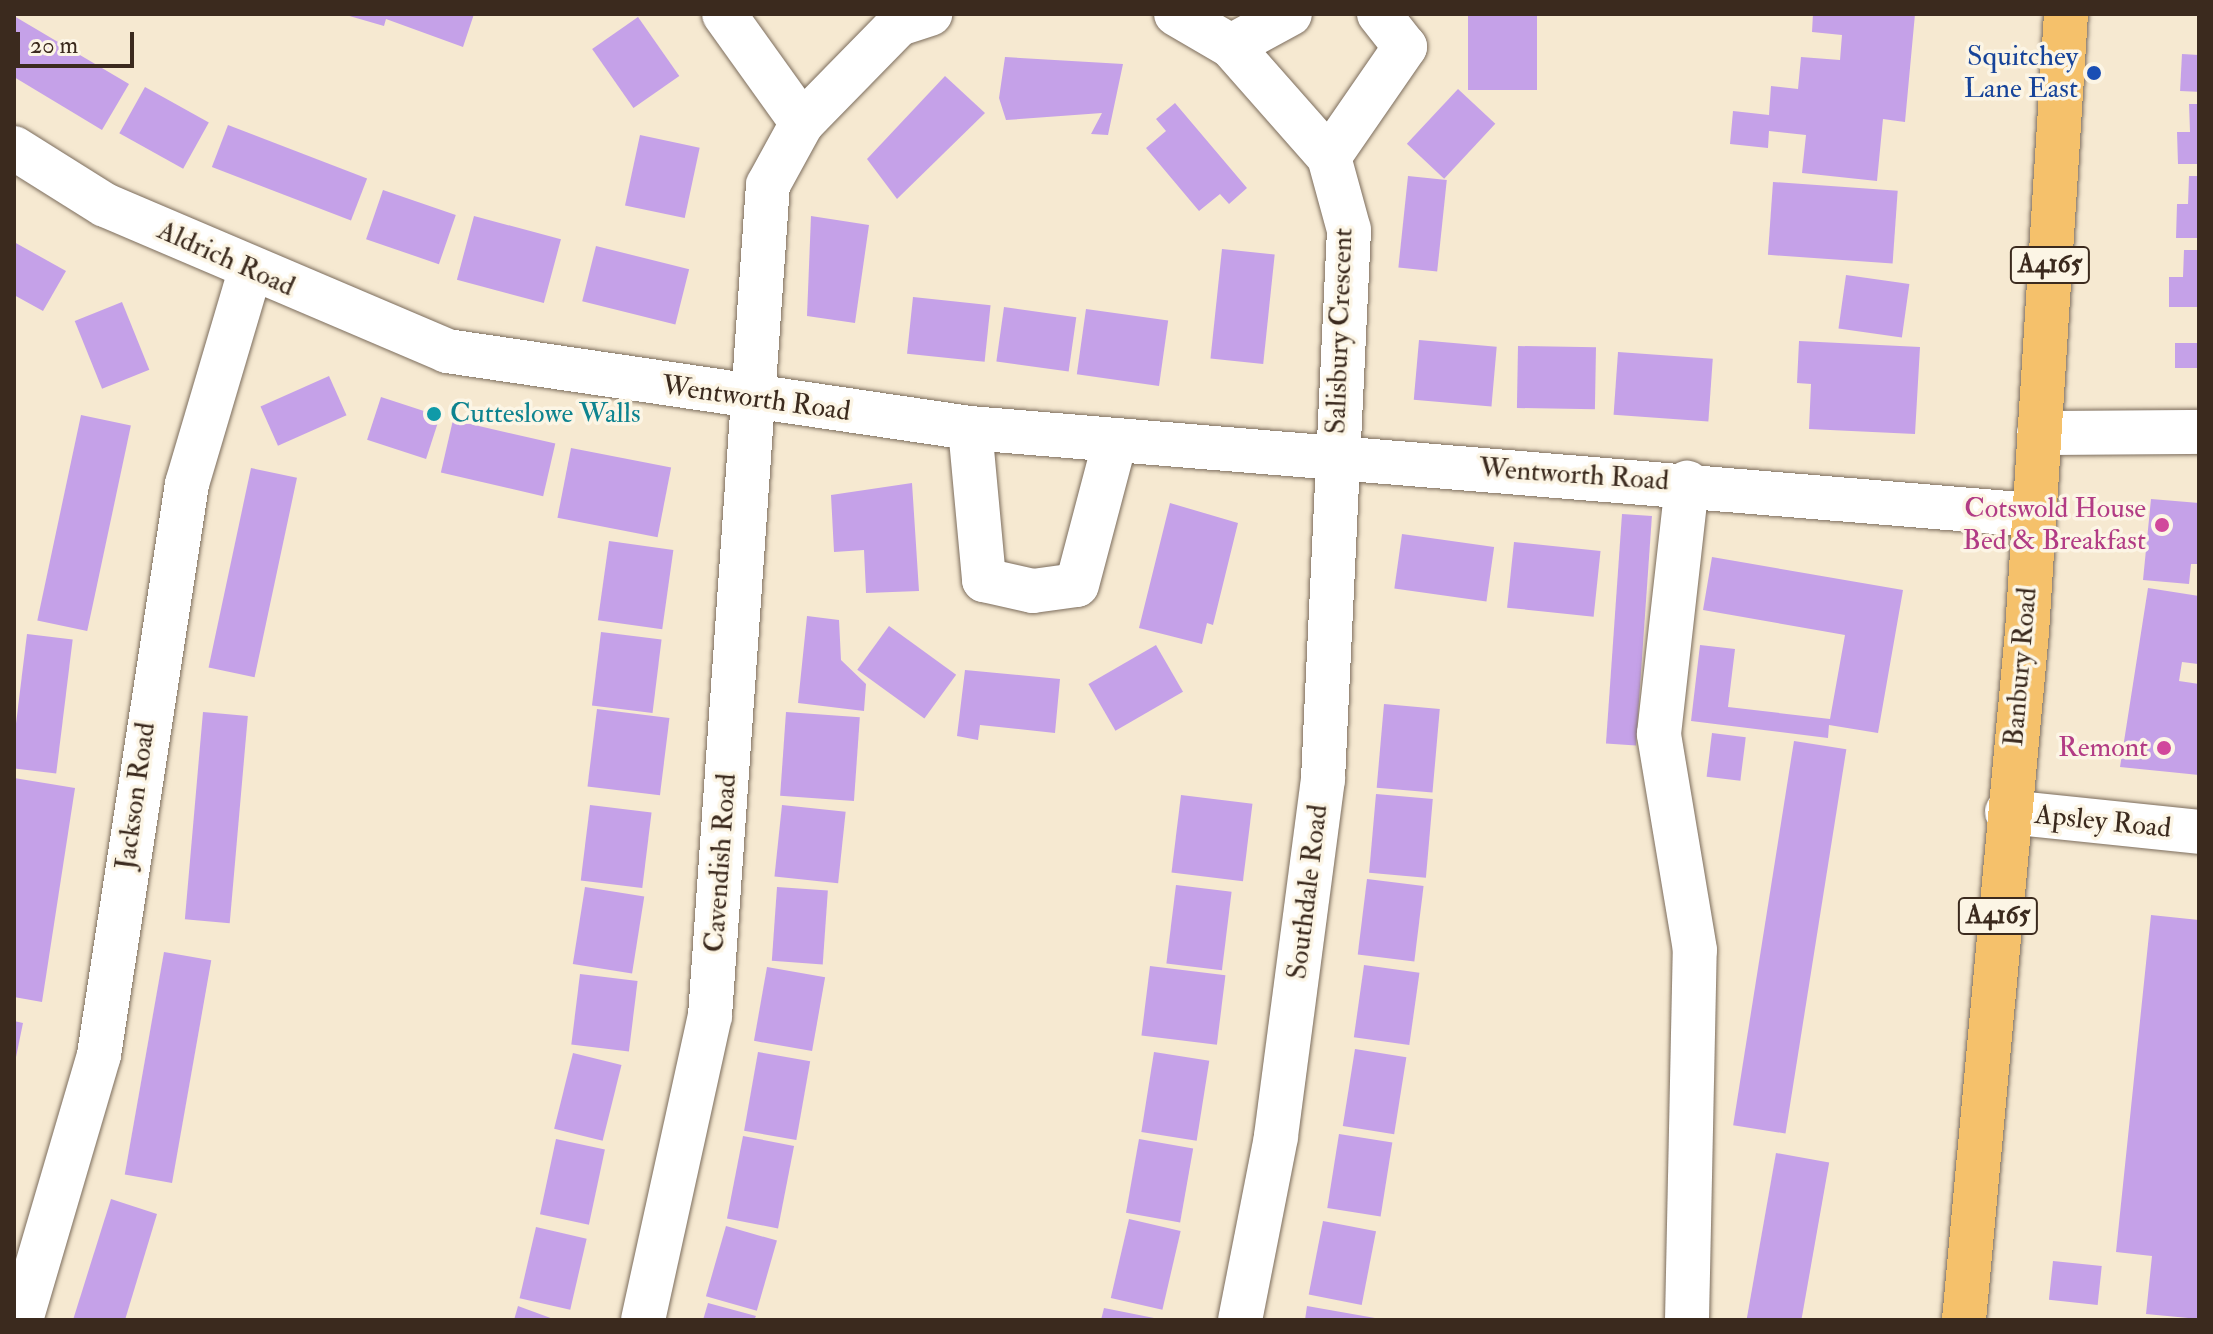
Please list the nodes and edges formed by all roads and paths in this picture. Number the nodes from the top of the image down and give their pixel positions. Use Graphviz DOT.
graph roads {
  1 [pos="724,14"];
  2 [pos="1176,14"];
  3 [pos="1290,14"];
  4 [pos="1379,14"];
  5 [pos="2066,14"];
  6 [pos="905,17"];
  7 [pos="1231,46"];
  8 [pos="802,123"];
  9 [pos="14,148"];
  10 [pos="1329,157"];
  11 [pos="250,271"];
  12 [pos="447,351"];
  13 [pos="751,400"];
  14 [pos="970,428"];
  15 [pos="2199,432"];
  16 [pos="2039,433"];
  17 [pos="1115,441"];
  18 [pos="1335,459"];
  19 [pos="1687,483"];
  20 [pos="2033,515"];
  21 [pos="2007,812"];
  22 [pos="2199,832"];
  23 [pos="21,1320"];
  24 [pos="643,1320"];
  25 [pos="1240,1320"];
  26 [pos="1687,1320"];
  27 [pos="1964,1320"];
  1 -- 8 [label="street"];
  2 -- 7 [label="street, Salisbury Crescent"];
  3 -- 7 [label="street"];
  4 -- 10 [label="street"];
  5 -- 16 [label="main road, Banbury Road / A4165"];
  6 -- 8 [label="street"];
  7 -- 10 [label="street, Salisbury Crescent"];
  8 -- 13 [label="street"];
  9 -- 11 [label="street, Aldrich Road"];
  10 -- 18 [label="street, Salisbury Crescent"];
  11 -- 12 [label="street, Aldrich Road"];
  11 -- 23 [label="street, Jackson Road"];
  12 -- 13 [label="street, Wentworth Road"];
  13 -- 14 [label="street, Wentworth Road"];
  13 -- 24 [label="street, Cavendish Road"];
  14 -- 17 [label="street, Wentworth Road"];
  14 -- 17 [label="street"];
  15 -- 16 [label="street"];
  16 -- 20 [label="main road, Banbury Road / A4165"];
  17 -- 18 [label="street, Wentworth Road"];
  18 -- 19 [label="street, Wentworth Road"];
  18 -- 25 [label="street, Southdale Road"];
  19 -- 20 [label="street, Wentworth Road"];
  19 -- 26 [label="street"];
  20 -- 21 [label="main road, Banbury Road / A4165"];
  21 -- 22 [label="street, Apsley Road"];
  21 -- 27 [label="main road, Banbury Road / A4165"];
}
